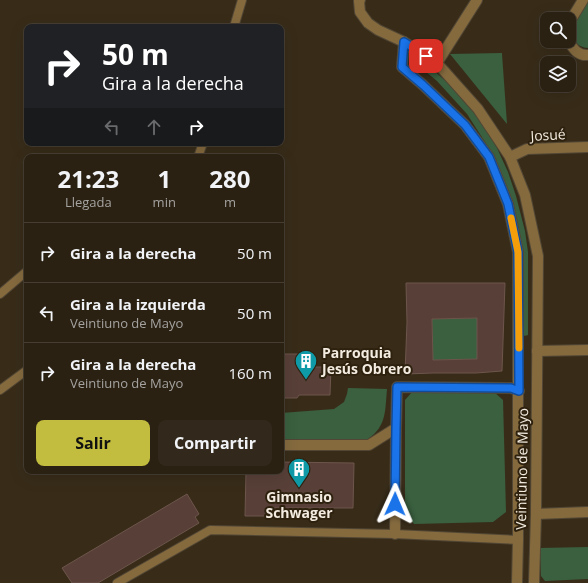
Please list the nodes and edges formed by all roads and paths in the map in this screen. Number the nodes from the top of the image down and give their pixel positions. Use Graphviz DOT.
graph roads {
  1 [pos="242,0"];
  2 [pos="360,0"];
  3 [pos="477,0"];
  4 [pos="583,0"];
  5 [pos="576,12"];
  6 [pos="235,24"];
  7 [pos="404,42"];
  8 [pos="572,48"];
  9 [pos="588,56"];
  10 [pos="437,63"];
  11 [pos="588,147"];
  12 [pos="510,157"];
  13 [pos="24,274"];
  14 [pos="0,294"];
  15 [pos="588,350"];
  16 [pos="537,351"];
  17 [pos="24,372"];
  18 [pos="0,390"];
  19 [pos="519,391"];
  20 [pos="396,428"];
  21 [pos="284,445"];
  22 [pos="588,512"];
  23 [pos="536,514"];
  24 [pos="395,534"];
  25 [pos="518,540"];
  26 [pos="117,583"];
  27 [pos="516,583"];
  28 [pos="534,583"];
  1 -- 6 [label="lane"];
  2 -- 7 [label="street, Veintiuno de Mayo"];
  3 -- 10 [label="street"];
  4 -- 5 [label="street"];
  7 -- 10 [label="street, Veintiuno de Mayo"];
  7 -- 19 [label="street, Veintiuno de Mayo"];
  8 -- 9 [label="street"];
  10 -- 12 [label="street, Veintiuno de Mayo"];
  11 -- 12 [label="street, Josué"];
  12 -- 16 [label="street, Veintiuno de Mayo"];
  13 -- 14 [label="lane"];
  15 -- 16 [label="street"];
  16 -- 23 [label="street, Veintiuno de Mayo"];
  17 -- 18 [label="lane"];
  19 -- 20 [label="street"];
  19 -- 25 [label="street, Veintiuno de Mayo"];
  20 -- 21 [label="street"];
  20 -- 24 [label="street"];
  22 -- 23 [label="street"];
  23 -- 28 [label="street, Veintiuno de Mayo"];
  24 -- 25 [label="lane"];
  24 -- 26 [label="lane"];
  25 -- 27 [label="street, Veintiuno de Mayo"];
}
